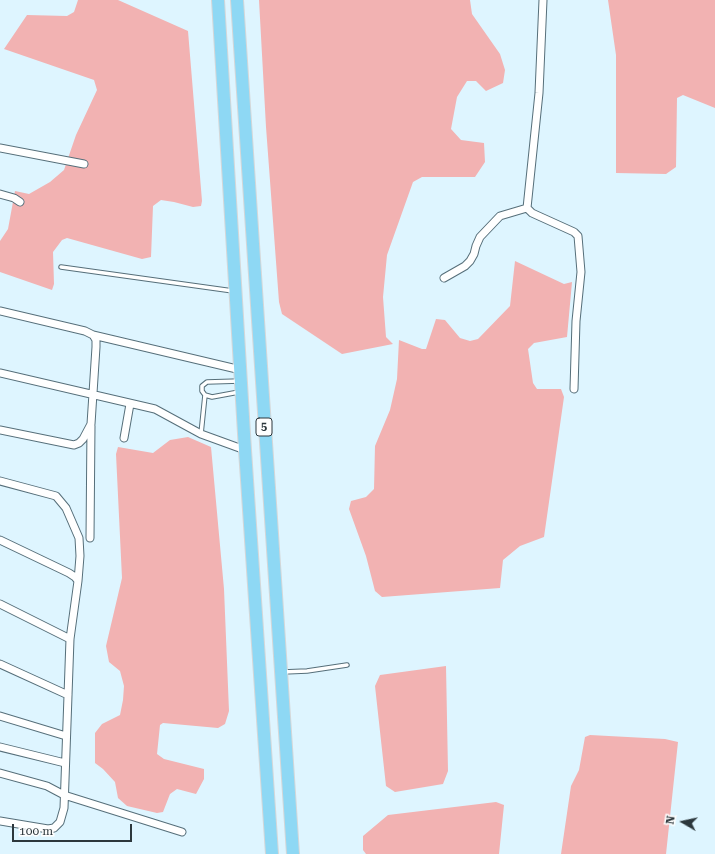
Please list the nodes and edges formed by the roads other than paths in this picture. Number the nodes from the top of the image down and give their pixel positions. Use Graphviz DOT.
graph roads {
  1 [pos="218,0"];
  2 [pos="237,0"];
  3 [pos="543,0"];
  4 [pos="0,148"];
  5 [pos="84,164"];
  6 [pos="0,194"];
  7 [pos="20,202"];
  8 [pos="527,208"];
  9 [pos="61,268"];
  10 [pos="444,278"];
  11 [pos="236,291"];
  12 [pos="0,311"];
  13 [pos="93,335"];
  14 [pos="0,373"];
  15 [pos="241,381"];
  16 [pos="574,389"];
  17 [pos="93,395"];
  18 [pos="205,395"];
  19 [pos="130,404"];
  20 [pos="91,424"];
  21 [pos="0,430"];
  22 [pos="201,434"];
  23 [pos="124,438"];
  24 [pos="245,450"];
  25 [pos="0,481"];
  26 [pos="90,538"];
  27 [pos="0,540"];
  28 [pos="78,581"];
  29 [pos="0,604"];
  30 [pos="70,639"];
  31 [pos="0,664"];
  32 [pos="347,665"];
  33 [pos="281,672"];
  34 [pos="68,695"];
  35 [pos="0,716"];
  36 [pos="286,735"];
  37 [pos="66,736"];
  38 [pos="264,736"];
  39 [pos="0,747"];
  40 [pos="65,763"];
  41 [pos="0,773"];
  42 [pos="64,795"];
  43 [pos="0,822"];
  44 [pos="182,832"];
  45 [pos="272,854"];
  46 [pos="293,854"];
  1 -- 11 [label="highway, 5"];
  2 -- 33 [label="highway, 5"];
  3 -- 8 [label="street"];
  4 -- 5 [label="street"];
  6 -- 7 [label="street"];
  8 -- 10 [label="street"];
  8 -- 16 [label="street"];
  9 -- 11 [label="lane"];
  11 -- 15 [label="highway, 5"];
  12 -- 13 [label="street"];
  13 -- 15 [label="street"];
  13 -- 17 [label="street"];
  14 -- 17 [label="street"];
  15 -- 18 [label="lane"];
  15 -- 18 [label="lane"];
  15 -- 24 [label="highway, 5"];
  17 -- 19 [label="street"];
  17 -- 20 [label="street"];
  18 -- 22 [label="lane"];
  19 -- 22 [label="street"];
  19 -- 23 [label="street"];
  20 -- 21 [label="street"];
  20 -- 26 [label="street"];
  22 -- 24 [label="street"];
  24 -- 38 [label="highway, 5"];
  25 -- 28 [label="street"];
  27 -- 28 [label="street"];
  28 -- 30 [label="street"];
  29 -- 30 [label="street"];
  30 -- 34 [label="street"];
  31 -- 34 [label="street"];
  32 -- 33 [label="lane"];
  33 -- 36 [label="highway, 5"];
  34 -- 37 [label="street"];
  35 -- 37 [label="street"];
  36 -- 38 [label="highway"];
  36 -- 46 [label="highway, 5"];
  37 -- 40 [label="street"];
  38 -- 45 [label="highway, 5"];
  39 -- 40 [label="street"];
  40 -- 42 [label="street"];
  41 -- 42 [label="street"];
  42 -- 43 [label="street"];
  42 -- 44 [label="street"];
}
